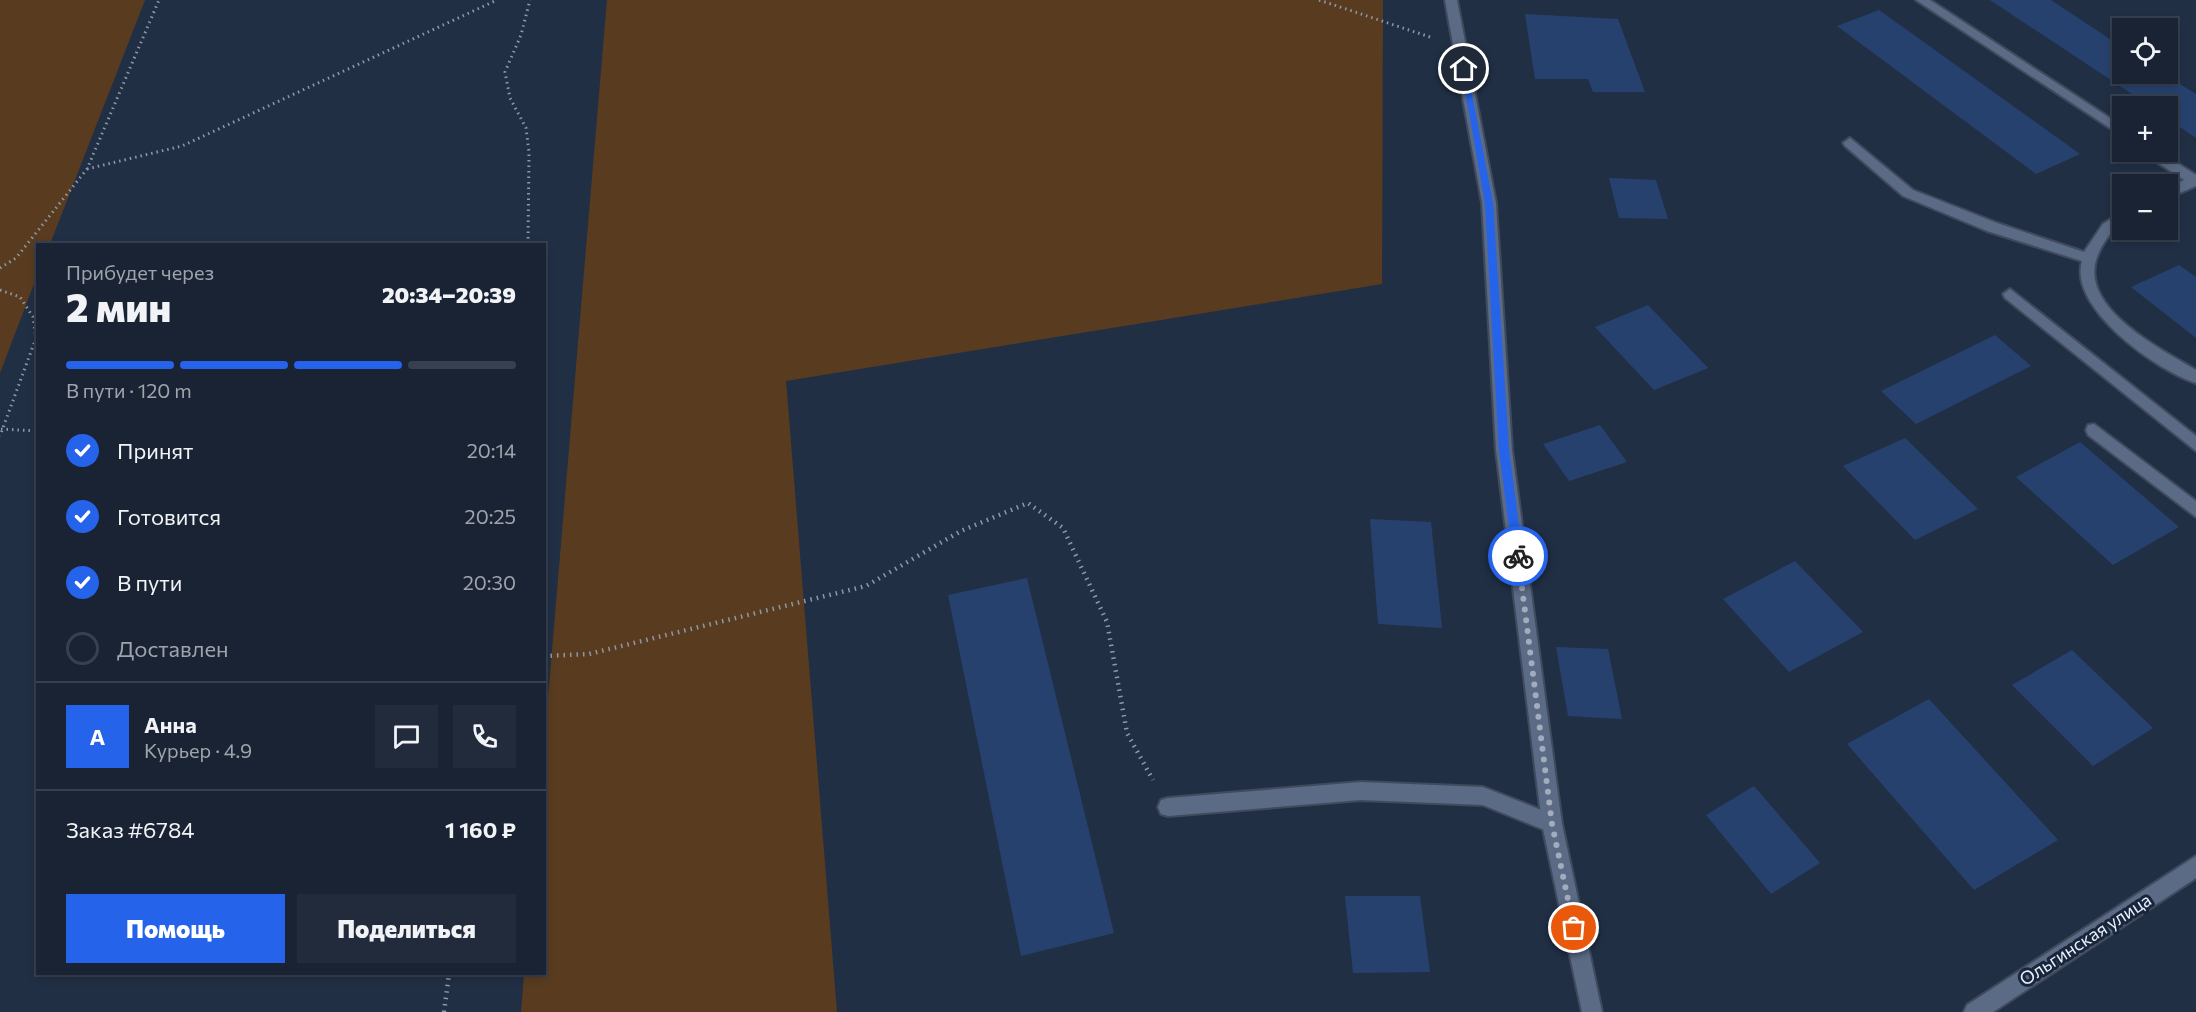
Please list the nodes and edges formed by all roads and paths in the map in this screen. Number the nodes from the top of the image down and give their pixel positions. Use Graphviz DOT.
graph roads {
  1 [pos="159,0"];
  2 [pos="497,0"];
  3 [pos="530,0"];
  4 [pos="1319,0"];
  5 [pos="1451,0"];
  6 [pos="1922,0"];
  7 [pos="1459,46"];
  8 [pos="2112,125"];
  9 [pos="1850,142"];
  10 [pos="2167,162"];
  11 [pos="87,169"];
  12 [pos="2196,181"];
  13 [pos="2178,189"];
  14 [pos="2112,223"];
  15 [pos="528,243"];
  16 [pos="2088,258"];
  17 [pos="0,268"];
  18 [pos="0,290"];
  19 [pos="2010,294"];
  20 [pos="2196,376"];
  21 [pos="2,429"];
  22 [pos="2094,429"];
  23 [pos="36,431"];
  24 [pos="0,436"];
  25 [pos="2196,445"];
  26 [pos="2196,510"];
  27 [pos="546,656"];
  28 [pos="1168,807"];
  29 [pos="1552,824"];
  30 [pos="2196,867"];
  31 [pos="449,975"];
  32 [pos="444,1012"];
  33 [pos="1592,1012"];
  34 [pos="1974,1012"];
  1 -- 11 [label="path"];
  2 -- 11 [label="path"];
  3 -- 15 [label="path"];
  4 -- 7 [label="path"];
  5 -- 7 [label="street"];
  6 -- 8 [label="street"];
  7 -- 29 [label="street"];
  9 -- 16 [label="street"];
  10 -- 12 [label="street"];
  11 -- 17 [label="path"];
  12 -- 13 [label="street"];
  14 -- 16 [label="street"];
  16 -- 20 [label="street"];
  18 -- 21 [label="path"];
  19 -- 25 [label="street"];
  21 -- 23 [label="path"];
  21 -- 24 [label="path"];
  22 -- 26 [label="street"];
  27 -- 28 [label="path"];
  28 -- 29 [label="street"];
  29 -- 33 [label="street"];
  30 -- 34 [label="street, Ольгинская улица"];
  31 -- 32 [label="path"];
}
